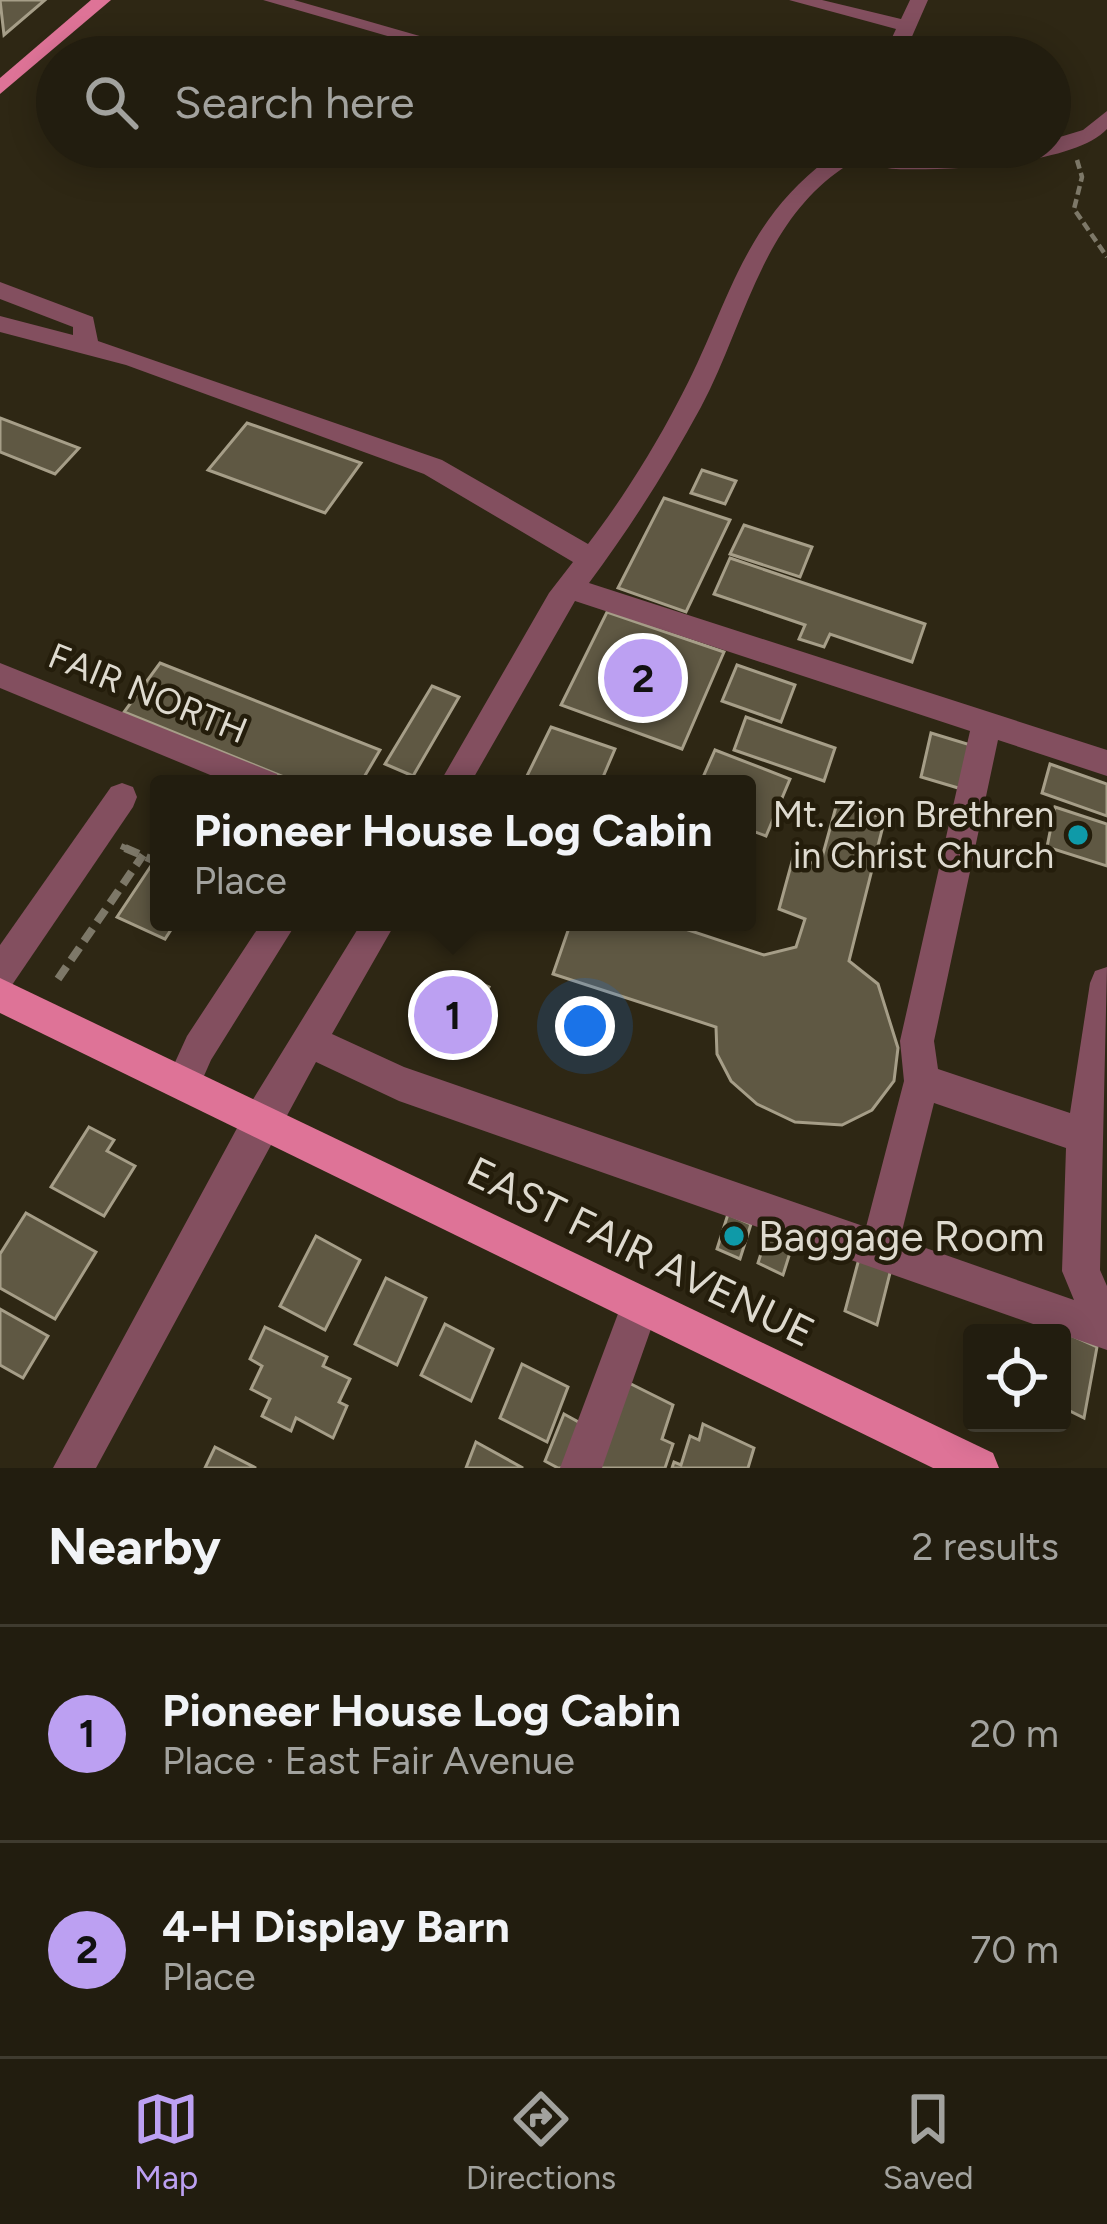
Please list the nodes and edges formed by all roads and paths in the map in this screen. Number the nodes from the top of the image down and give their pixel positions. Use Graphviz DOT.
graph roads {
  1 [pos="102,0"];
  2 [pos="272,0"];
  3 [pos="798,0"];
  4 [pos="919,0"];
  5 [pos="908,26"];
  6 [pos="60,36"];
  7 [pos="406,36"];
  8 [pos="903,36"];
  9 [pos="36,57"];
  10 [pos="0,88"];
  11 [pos="1107,117"];
  12 [pos="1071,141"];
  13 [pos="1071,163"];
  14 [pos="827,168"];
  15 [pos="1107,257"];
  16 [pos="0,290"];
  17 [pos="0,324"];
  18 [pos="86,348"];
  19 [pos="591,559"];
  20 [pos="568,588"];
  21 [pos="0,675"];
  22 [pos="986,727"];
  23 [pos="1107,763"];
  24 [pos="244,775"];
  25 [pos="459,775"];
  26 [pos="122,797"];
  27 [pos="143,855"];
  28 [pos="275,931"];
  29 [pos="375,931"];
  30 [pos="0,973"];
  31 [pos="58,979"];
  32 [pos="1107,983"];
  33 [pos="0,995"];
  34 [pos="309,1041"];
  35 [pos="922,1081"];
  36 [pos="184,1082"];
  37 [pos="262,1118"];
  38 [pos="1084,1136"];
  39 [pos="879,1249"];
  40 [pos="639,1309"];
  41 [pos="1106,1331"];
  42 [pos="74,1468"];
  43 [pos="581,1468"];
  44 [pos="978,1468"];
  1 -- 6 [label="main road"];
  2 -- 7 [label="street"];
  3 -- 5 [label="street"];
  4 -- 5 [label="street"];
  5 -- 8 [label="street"];
  9 -- 10 [label="main road"];
  11 -- 12 [label="street"];
  13 -- 15 [label="path"];
  14 -- 19 [label="street"];
  16 -- 18 [label="street"];
  17 -- 18 [label="street"];
  18 -- 19 [label="street"];
  19 -- 20 [label="street"];
  20 -- 22 [label="street"];
  20 -- 25 [label="street"];
  21 -- 24 [label="street, FAIR NORTH"];
  22 -- 23 [label="street"];
  22 -- 35 [label="street"];
  26 -- 30 [label="street"];
  27 -- 31 [label="path"];
  28 -- 36 [label="street"];
  29 -- 34 [label="street"];
  32 -- 38 [label="street"];
  33 -- 36 [label="main road, EAST FAIR AVENUE"];
  34 -- 37 [label="street"];
  34 -- 39 [label="street"];
  35 -- 38 [label="street"];
  35 -- 39 [label="street"];
  36 -- 37 [label="main road, EAST FAIR AVENUE"];
  37 -- 40 [label="main road, EAST FAIR AVENUE"];
  37 -- 42 [label="street"];
  38 -- 41 [label="street"];
  39 -- 41 [label="street"];
  40 -- 43 [label="street"];
  40 -- 44 [label="main road, EAST FAIR AVENUE"];
}
